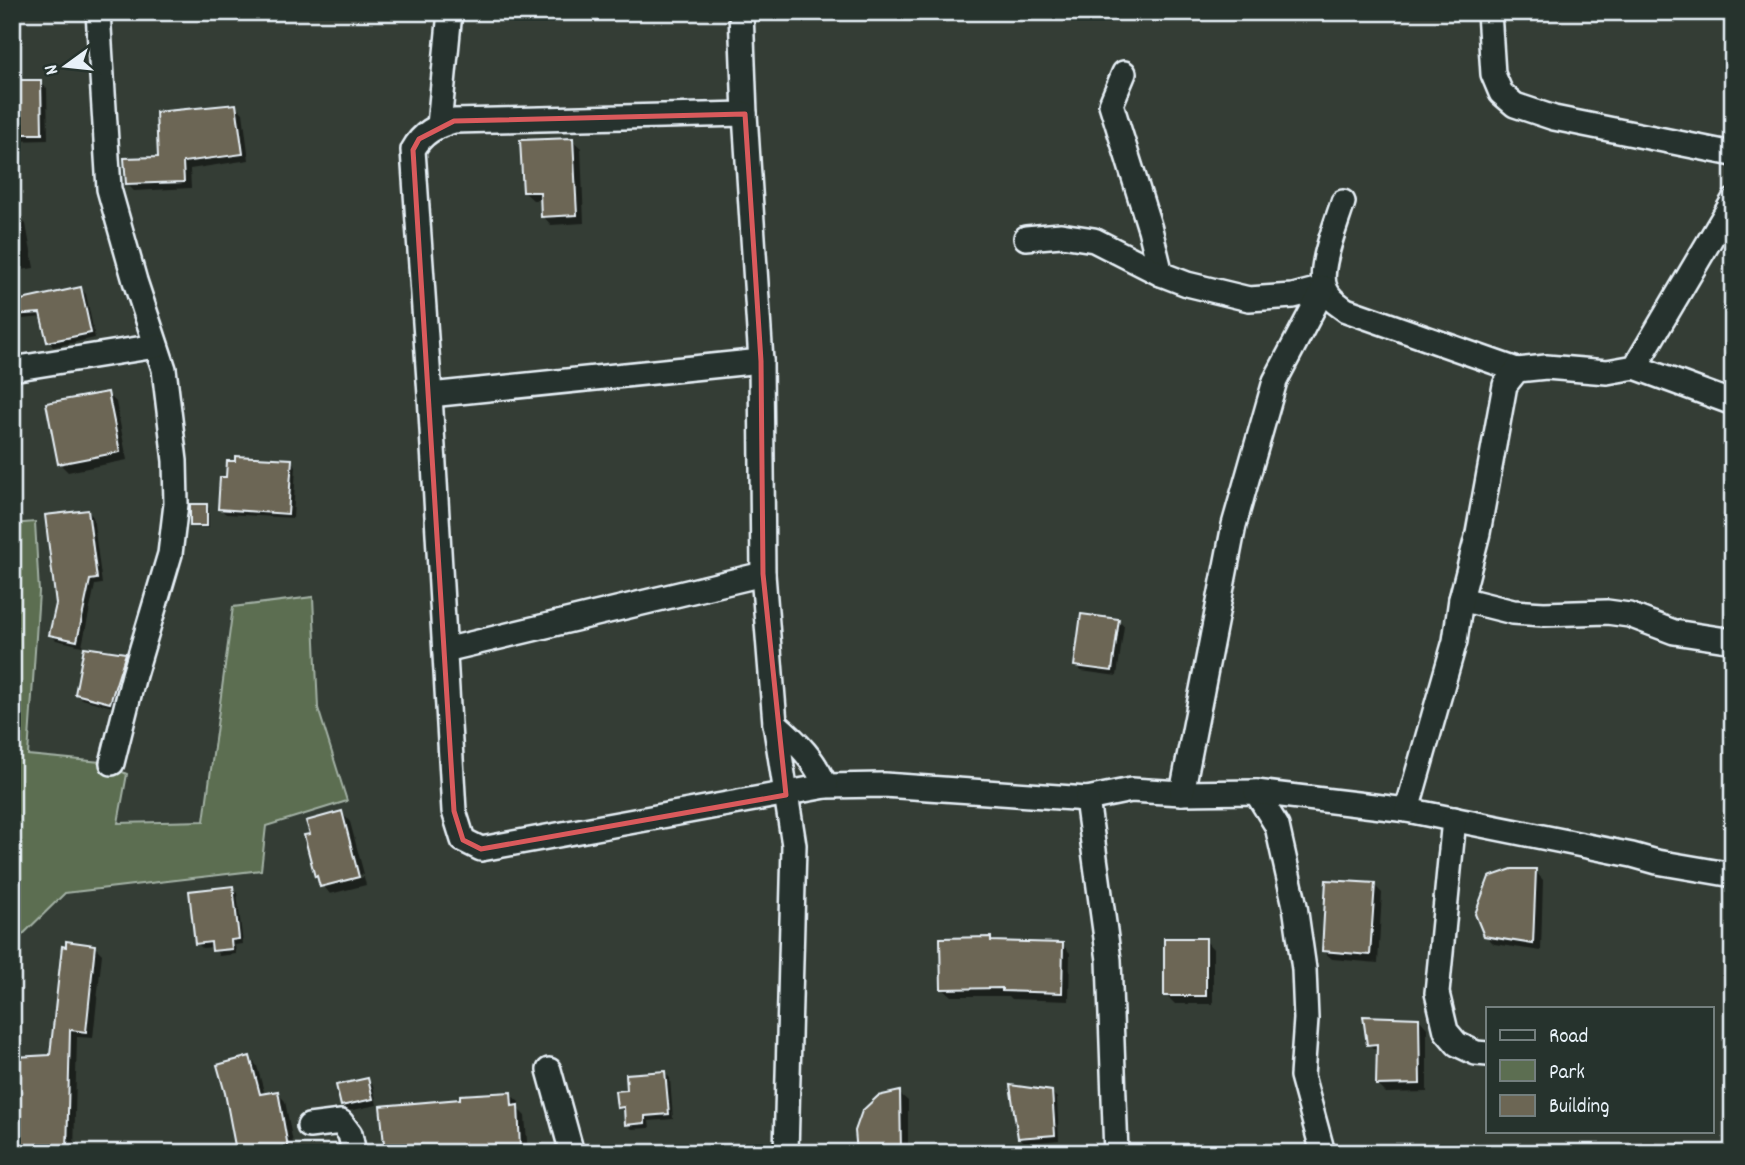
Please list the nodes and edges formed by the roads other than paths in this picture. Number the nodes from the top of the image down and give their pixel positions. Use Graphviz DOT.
graph roads {
  1 [pos="98,12"];
  2 [pos="450,12"];
  3 [pos="741,12"];
  4 [pos="1489,12"];
  5 [pos="1124,73"];
  6 [pos="745,114"];
  7 [pos="439,125"];
  8 [pos="1733,154"];
  9 [pos="1733,201"];
  10 [pos="1343,202"];
  11 [pos="1026,238"];
  12 [pos="1161,274"];
  13 [pos="1324,288"];
  14 [pos="156,346"];
  15 [pos="761,361"];
  16 [pos="1635,367"];
  17 [pos="12,369"];
  18 [pos="1517,370"];
  19 [pos="430,395"];
  20 [pos="1733,403"];
  21 [pos="763,574"];
  22 [pos="1461,599"];
  23 [pos="1733,641"];
  24 [pos="445,650"];
  25 [pos="775,723"];
  26 [pos="112,763"];
  27 [pos="826,786"];
  28 [pos="1256,792"];
  29 [pos="1182,793"];
  30 [pos="786,795"];
  31 [pos="1087,799"];
  32 [pos="1407,810"];
  33 [pos="1454,819"];
  34 [pos="1733,875"];
  35 [pos="1486,1054"];
  36 [pos="550,1070"];
  37 [pos="309,1126"];
  38 [pos="354,1153"];
  39 [pos="572,1153"];
  40 [pos="786,1153"];
  41 [pos="1115,1153"];
  42 [pos="1324,1153"];
  1 -- 14 [label="street"];
  2 -- 7 [label="street"];
  3 -- 6 [label="street"];
  4 -- 8 [label="street"];
  5 -- 12 [label="street"];
  6 -- 7 [label="street"];
  6 -- 15 [label="street"];
  7 -- 19 [label="street"];
  9 -- 16 [label="street"];
  10 -- 13 [label="street"];
  11 -- 12 [label="street"];
  12 -- 13 [label="street"];
  13 -- 18 [label="street"];
  13 -- 29 [label="street"];
  14 -- 17 [label="street"];
  14 -- 26 [label="street"];
  15 -- 19 [label="street"];
  15 -- 21 [label="street"];
  16 -- 18 [label="street"];
  16 -- 20 [label="street"];
  18 -- 22 [label="street"];
  19 -- 24 [label="street"];
  21 -- 24 [label="street"];
  21 -- 25 [label="street"];
  22 -- 23 [label="street"];
  22 -- 32 [label="street"];
  24 -- 30 [label="street"];
  25 -- 27 [label="street"];
  25 -- 30 [label="street"];
  27 -- 30 [label="street"];
  27 -- 31 [label="street"];
  28 -- 29 [label="street"];
  28 -- 32 [label="street"];
  28 -- 42 [label="street"];
  29 -- 31 [label="street"];
  30 -- 40 [label="street"];
  31 -- 41 [label="street"];
  32 -- 33 [label="street"];
  33 -- 34 [label="street"];
  33 -- 35 [label="street"];
  36 -- 39 [label="street"];
  37 -- 38 [label="street"];
}
